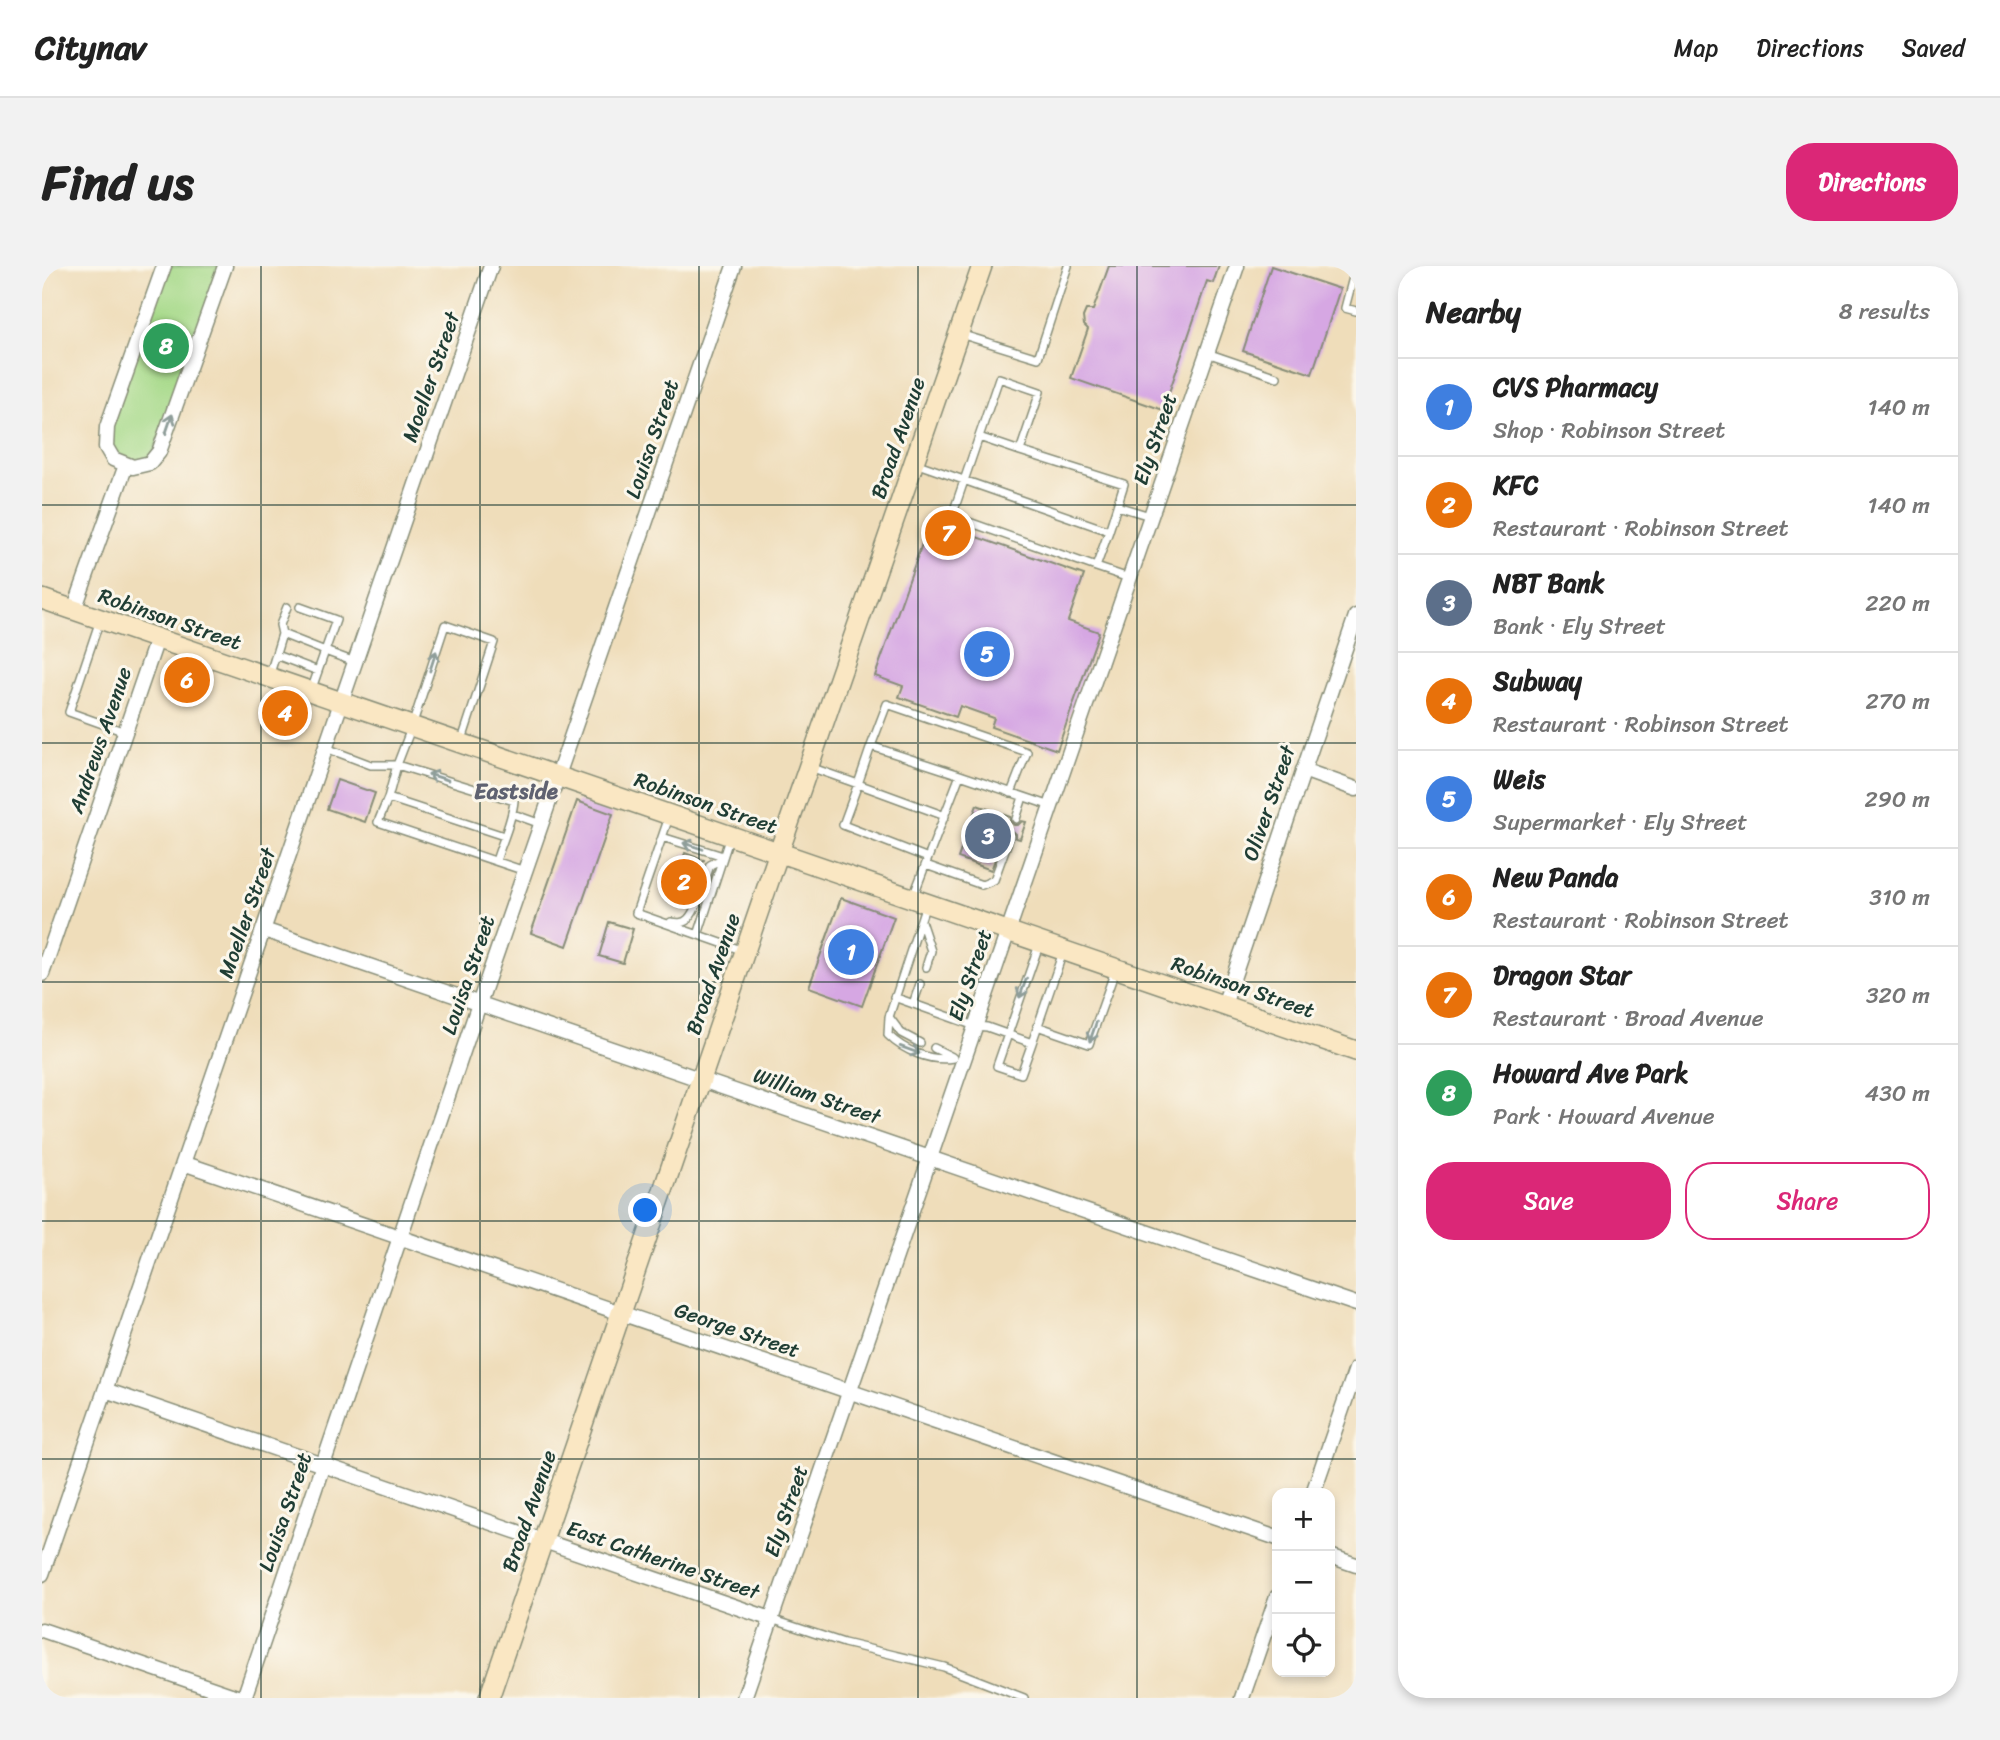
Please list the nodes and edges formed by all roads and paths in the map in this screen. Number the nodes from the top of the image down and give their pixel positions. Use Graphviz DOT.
graph roads {
  1 [pos="163,266"];
  2 [pos="225,266"];
  3 [pos="490,266"];
  4 [pos="734,266"];
  5 [pos="982,266"];
  6 [pos="1068,266"];
  7 [pos="1237,266"];
  8 [pos="1356,266"];
  9 [pos="1356,312"];
  10 [pos="959,333"];
  11 [pos="1207,353"];
  12 [pos="1277,377"];
  13 [pos="979,437"];
  14 [pos="1020,451"];
  15 [pos="914,462"];
  16 [pos="127,465"];
  17 [pos="965,480"];
  18 [pos="1117,506"];
  19 [pos="1151,517"];
  20 [pos="1109,531"];
  21 [pos="1096,567"];
  22 [pos="1129,578"];
  23 [pos="42,599"];
  24 [pos="286,607"];
  25 [pos="300,607"];
  26 [pos="74,610"];
  27 [pos="1356,616"];
  28 [pos="101,619"];
  29 [pos="282,634"];
  30 [pos="157,639"];
  31 [pos="325,651"];
  32 [pos="276,655"];
  33 [pos="355,662"];
  34 [pos="318,671"];
  35 [pos="269,677"];
  36 [pos="311,691"];
  37 [pos="341,702"];
  38 [pos="412,726"];
  39 [pos="125,732"];
  40 [pos="461,743"];
  41 [pos="870,746"];
  42 [pos="326,747"];
  43 [pos="397,765"];
  44 [pos="808,766"];
  45 [pos="1303,770"];
  46 [pos="960,775"];
  47 [pos="559,776"];
  48 [pos="858,784"];
  49 [pos="1356,789"];
  50 [pos="1012,793"];
  51 [pos="1023,797"];
  52 [pos="388,798"];
  53 [pos="1051,806"];
  54 [pos="513,814"];
  55 [pos="669,814"];
  56 [pos="945,816"];
  57 [pos="1016,819"];
  58 [pos="542,824"];
  59 [pos="730,835"];
  60 [pos="503,836"];
  61 [pos="662,836"];
  62 [pos="1010,836"];
  63 [pos="779,852"];
  64 [pos="723,858"];
  65 [pos="496,861"];
  66 [pos="927,861"];
  67 [pos="526,872"];
  68 [pos="920,907"];
  69 [pos="650,918"];
  70 [pos="264,930"];
  71 [pos="1007,931"];
  72 [pos="698,936"];
  73 [pos="1040,942"];
  74 [pos="1064,950"];
  75 [pos="745,951"];
  76 [pos="926,967"];
  77 [pos="1116,968"];
  78 [pos="42,974"];
  79 [pos="920,984"];
  80 [pos="894,997"];
  81 [pos="479,1004"];
  82 [pos="913,1004"];
  83 [pos="1224,1004"];
  84 [pos="889,1017"];
  85 [pos="975,1026"];
  86 [pos="1037,1026"];
  87 [pos="1007,1034"];
  88 [pos="920,1043"];
  89 [pos="1031,1043"];
  90 [pos="934,1048"];
  91 [pos="1356,1051"];
  92 [pos="958,1059"];
  93 [pos="701,1079"];
  94 [pos="930,1157"];
  95 [pos="183,1163"];
  96 [pos="400,1237"];
  97 [pos="1356,1304"];
  98 [pos="621,1313"];
  99 [pos="1356,1369"];
  100 [pos="105,1390"];
  101 [pos="849,1391"];
  102 [pos="323,1465"];
  103 [pos="1315,1488"];
  104 [pos="1272,1536"];
  105 [pos="543,1541"];
  106 [pos="1335,1558"];
  107 [pos="1356,1565"];
  108 [pos="42,1574"];
  109 [pos="1272,1611"];
  110 [pos="771,1619"];
  111 [pos="42,1630"];
  112 [pos="242,1698"];
  113 [pos="489,1698"];
  114 [pos="744,1698"];
  115 [pos="1024,1698"];
  116 [pos="1242,1698"];
  1 -- 16 [label="street"];
  16 -- 2 [label="street, one-way"];
  3 -- 33 [label="street, Moeller Street"];
  4 -- 47 [label="street, Louisa Street"];
  5 -- 10 [label="main road, Broad Avenue"];
  6 -- 10 [label="lane"];
  7 -- 11 [label="street, Ely Street"];
  8 -- 9 [label="lane"];
  10 -- 15 [label="main road, Broad Avenue"];
  11 -- 12 [label="lane"];
  11 -- 19 [label="street, Ely Street"];
  13 -- 14 [label="lane"];
  13 -- 14 [label="lane"];
  13 -- 17 [label="lane"];
  14 -- 18 [label="lane"];
  15 -- 17 [label="lane"];
  15 -- 44 [label="main road, Broad Avenue"];
  16 -- 26 [label="street"];
  17 -- 20 [label="lane"];
  17 -- 21 [label="lane"];
  18 -- 19 [label="lane"];
  18 -- 20 [label="lane"];
  19 -- 22 [label="street, Ely Street"];
  20 -- 21 [label="lane"];
  21 -- 22 [label="lane"];
  22 -- 53 [label="street, Ely Street"];
  23 -- 26 [label="main road, Robinson Street"];
  24 -- 29 [label="lane"];
  25 -- 31 [label="lane"];
  26 -- 28 [label="main road, Robinson Street"];
  27 -- 45 [label="street, Oliver Street"];
  28 -- 30 [label="main road, Robinson Street"];
  28 -- 39 [label="lane"];
  29 -- 31 [label="lane"];
  29 -- 32 [label="lane"];
  30 -- 35 [label="main road, Robinson Street"];
  30 -- 39 [label="street, Andrews Avenue"];
  31 -- 33 [label="lane"];
  31 -- 34 [label="lane"];
  32 -- 34 [label="lane"];
  32 -- 35 [label="lane"];
  33 -- 37 [label="street, Moeller Street"];
  34 -- 36 [label="lane"];
  35 -- 36 [label="main road, Robinson Street"];
  36 -- 37 [label="main road, Robinson Street"];
  37 -- 38 [label="main road, Robinson Street"];
  37 -- 42 [label="street, Moeller Street"];
  38 -- 40 [label="main road, Robinson Street"];
  38 -- 40 [label="lane, one-way"];
  38 -- 43 [label="lane"];
  39 -- 78 [label="street, Andrews Avenue"];
  40 -- 47 [label="main road, Robinson Street"];
  41 -- 46 [label="lane"];
  41 -- 48 [label="lane"];
  41 -- 50 [label="lane"];
  42 -- 43 [label="lane"];
  42 -- 70 [label="street, Moeller Street"];
  43 -- 52 [label="lane"];
  54 -- 43 [label="lane, one-way"];
  44 -- 48 [label="lane"];
  44 -- 63 [label="main road, Broad Avenue"];
  45 -- 49 [label="street"];
  45 -- 83 [label="street, Oliver Street"];
  46 -- 50 [label="lane"];
  46 -- 56 [label="lane"];
  47 -- 55 [label="main road, Robinson Street"];
  47 -- 58 [label="street, Louisa Street"];
  48 -- 56 [label="lane"];
  48 -- 66 [label="lane"];
  50 -- 51 [label="lane"];
  51 -- 53 [label="lane"];
  51 -- 57 [label="lane"];
  52 -- 60 [label="lane"];
  52 -- 65 [label="lane"];
  53 -- 71 [label="street, Ely Street"];
  54 -- 58 [label="lane"];
  54 -- 60 [label="lane"];
  55 -- 59 [label="main road, Robinson Street"];
  55 -- 61 [label="lane"];
  56 -- 66 [label="lane"];
  58 -- 67 [label="street, Louisa Street"];
  59 -- 63 [label="main road, Robinson Street"];
  59 -- 64 [label="lane"];
  60 -- 65 [label="lane"];
  64 -- 61 [label="lane, one-way"];
  61 -- 69 [label="lane"];
  62 -- 66 [label="lane"];
  63 -- 68 [label="main road, Robinson Street"];
  63 -- 75 [label="main road, Broad Avenue"];
  64 -- 69 [label="lane"];
  64 -- 72 [label="lane"];
  65 -- 67 [label="lane"];
  66 -- 68 [label="lane"];
  67 -- 81 [label="street, Louisa Street"];
  68 -- 71 [label="main road, Robinson Street"];
  68 -- 76 [label="lane"];
  68 -- 80 [label="lane"];
  69 -- 72 [label="lane"];
  70 -- 81 [label="street, William Street"];
  70 -- 95 [label="street, Moeller Street"];
  71 -- 73 [label="main road, Robinson Street"];
  71 -- 85 [label="street, Ely Street"];
  72 -- 75 [label="lane"];
  73 -- 74 [label="main road, Robinson Street"];
  73 -- 87 [label="lane, one-way"];
  74 -- 77 [label="main road, Robinson Street"];
  74 -- 86 [label="lane"];
  75 -- 93 [label="main road, Broad Avenue"];
  77 -- 83 [label="main road, Robinson Street"];
  77 -- 86 [label="lane, one-way"];
  79 -- 82 [label="lane"];
  80 -- 82 [label="lane"];
  80 -- 84 [label="lane"];
  81 -- 93 [label="street, William Street"];
  81 -- 96 [label="street, Louisa Street"];
  82 -- 85 [label="lane"];
  83 -- 91 [label="main road, Robinson Street"];
  84 -- 88 [label="lane"];
  84 -- 92 [label="lane, one-way"];
  85 -- 87 [label="lane"];
  85 -- 92 [label="street, Ely Street"];
  86 -- 89 [label="lane"];
  87 -- 89 [label="lane"];
  87 -- 89 [label="lane"];
  90 -- 92 [label="lane"];
  92 -- 94 [label="street, Ely Street"];
  93 -- 94 [label="street, William Street"];
  93 -- 98 [label="main road, Broad Avenue"];
  94 -- 97 [label="street, William Street"];
  94 -- 101 [label="street, Ely Street"];
  95 -- 96 [label="street, George Street"];
  95 -- 100 [label="street, Moeller Street"];
  96 -- 98 [label="street, George Street"];
  96 -- 102 [label="street, Louisa Street"];
  98 -- 101 [label="street, George Street"];
  98 -- 105 [label="main road, Broad Avenue"];
  99 -- 103 [label="street"];
  100 -- 102 [label="street, East Catherine Street"];
  100 -- 108 [label="street, Moeller Street"];
  101 -- 104 [label="street, George Street"];
  101 -- 110 [label="street, Ely Street"];
  102 -- 105 [label="street, East Catherine Street"];
  102 -- 112 [label="street, Louisa Street"];
  105 -- 110 [label="street, East Catherine Street"];
  105 -- 113 [label="main road, Broad Avenue"];
  106 -- 107 [label="street"];
  109 -- 116 [label="street"];
  110 -- 114 [label="street, Ely Street"];
  110 -- 115 [label="lane"];
  111 -- 112 [label="street"];
}
